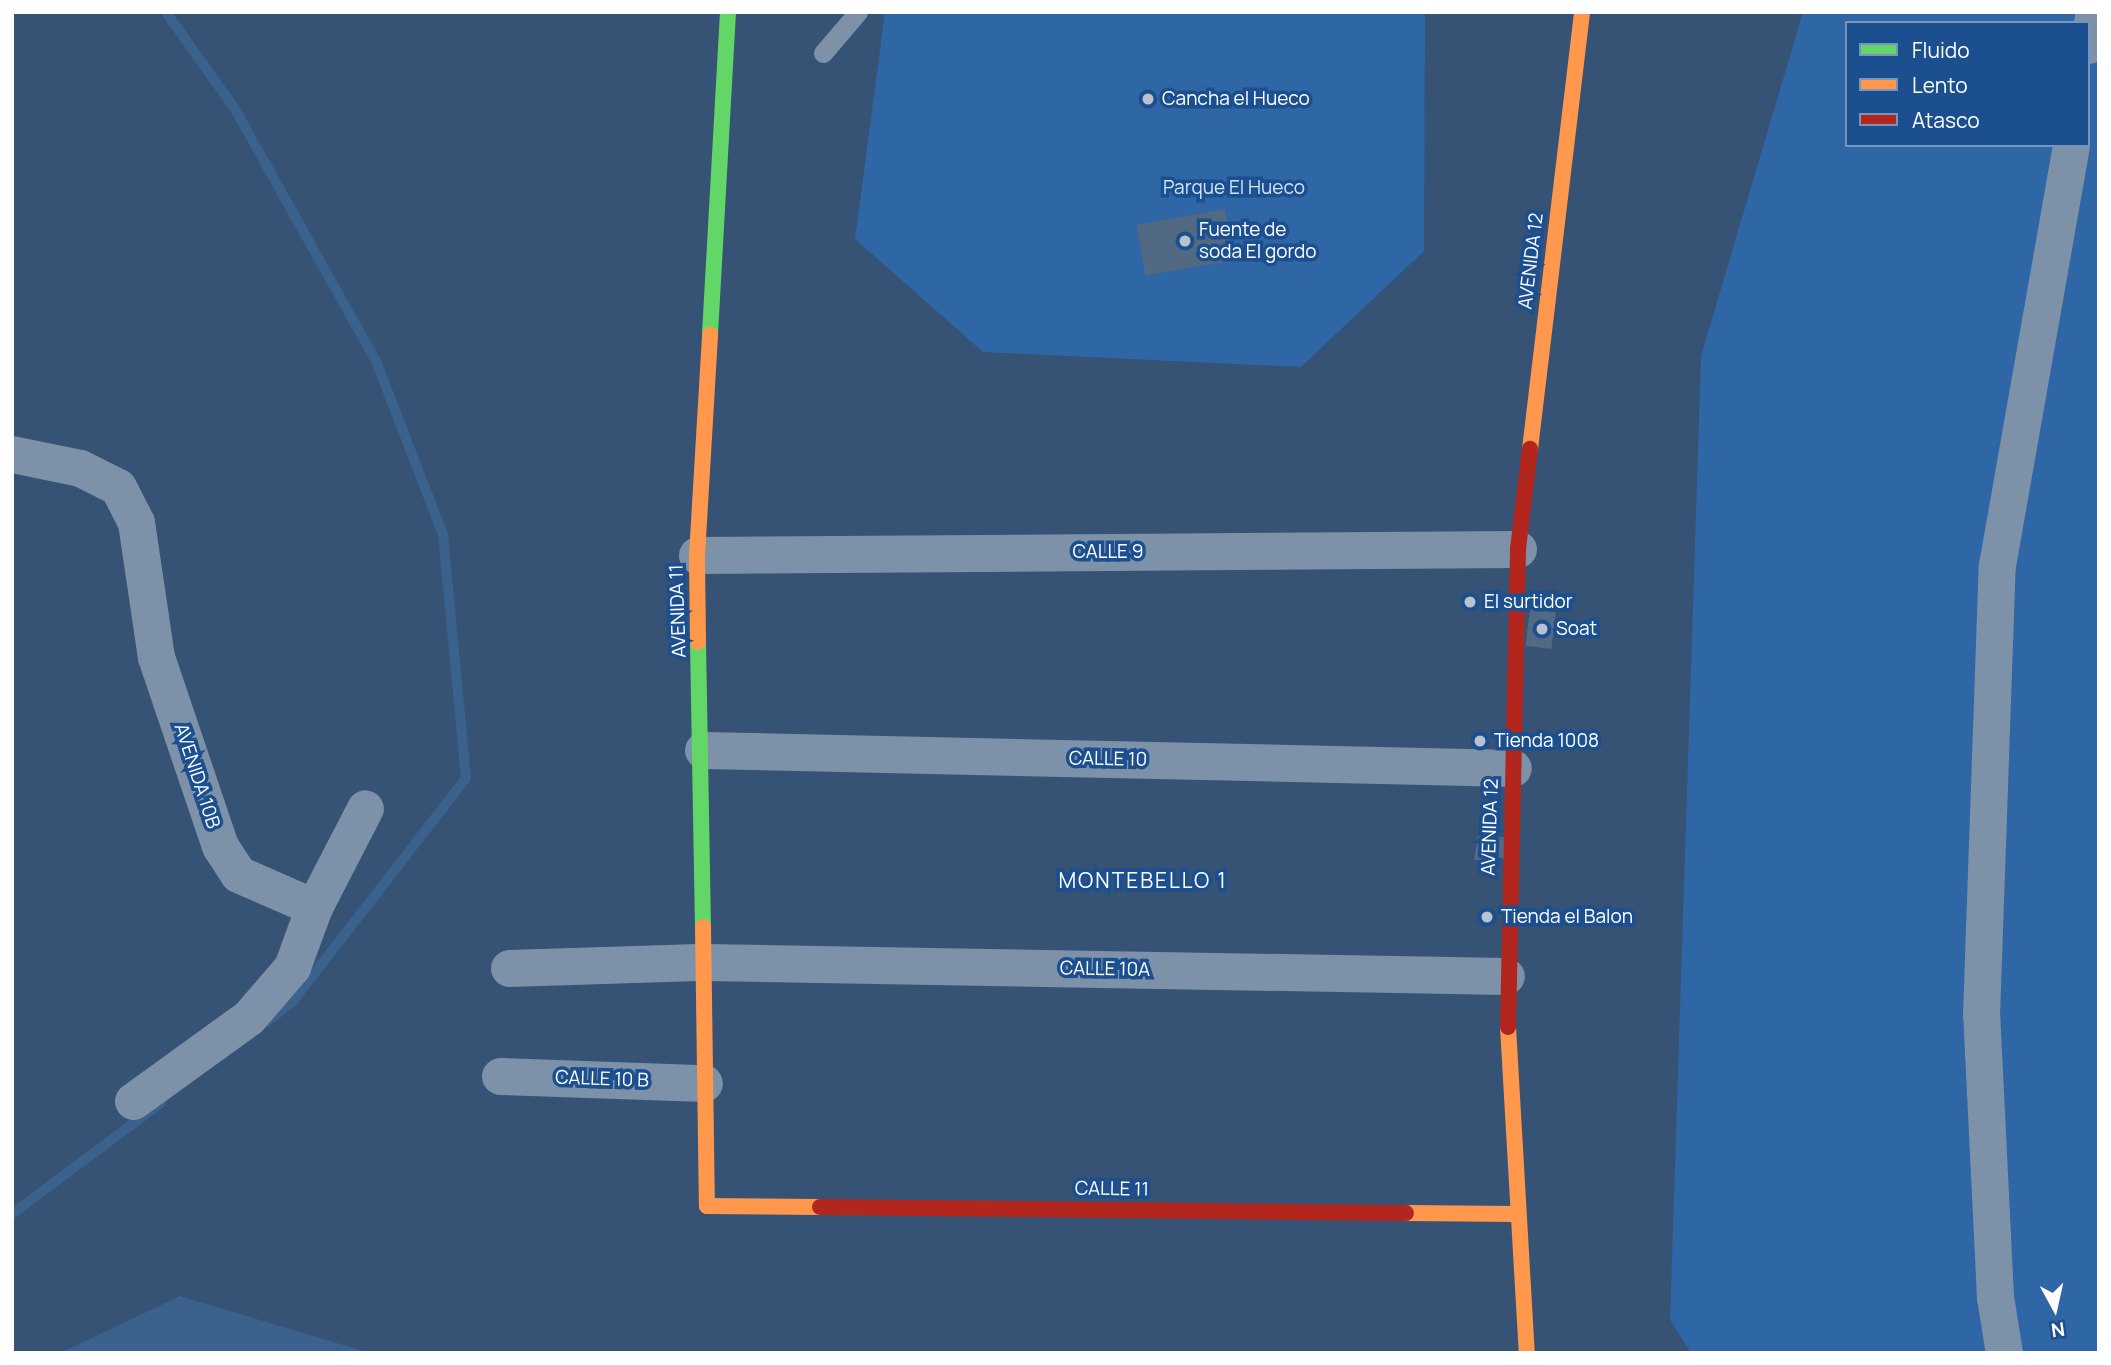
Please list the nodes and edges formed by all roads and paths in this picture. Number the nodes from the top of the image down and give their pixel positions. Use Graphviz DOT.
graph roads {
  1 [pos="858,12"];
  2 [pos="1582,12"];
  3 [pos="2094,12"];
  4 [pos="728,15"];
  5 [pos="2090,33"];
  6 [pos="823,53"];
  7 [pos="2071,147"];
  8 [pos="12,454"];
  9 [pos="1518,549"];
  10 [pos="697,555"];
  11 [pos="703,750"];
  12 [pos="1513,768"];
  13 [pos="365,807"];
  14 [pos="314,907"];
  15 [pos="705,962"];
  16 [pos="509,968"];
  17 [pos="1506,976"];
  18 [pos="500,1076"];
  19 [pos="704,1083"];
  20 [pos="133,1101"];
  21 [pos="707,1206"];
  22 [pos="1516,1214"];
  23 [pos="1527,1353"];
  24 [pos="2004,1353"];
  1 -- 6 [label="lane"];
  2 -- 9 [label="street, AVENIDA 12"];
  3 -- 5 [label="street"];
  4 -- 10 [label="street, AVENIDA 11"];
  7 -- 24 [label="street"];
  8 -- 14 [label="street, AVENIDA 10B"];
  9 -- 10 [label="street, CALLE 9"];
  9 -- 12 [label="street, AVENIDA 12"];
  10 -- 11 [label="street, AVENIDA 11"];
  11 -- 12 [label="street, CALLE 10"];
  11 -- 15 [label="street, AVENIDA 11"];
  12 -- 17 [label="street, AVENIDA 12"];
  13 -- 14 [label="street"];
  14 -- 20 [label="street"];
  15 -- 16 [label="street, CALLE 10A"];
  15 -- 17 [label="street, CALLE 10A"];
  15 -- 19 [label="street, AVENIDA 11"];
  17 -- 22 [label="street, AVENIDA 12"];
  18 -- 19 [label="street, CALLE 10 B"];
  19 -- 21 [label="street, AVENIDA 11"];
  21 -- 22 [label="street, CALLE 11"];
  22 -- 23 [label="street, AVENIDA 12"];
}
